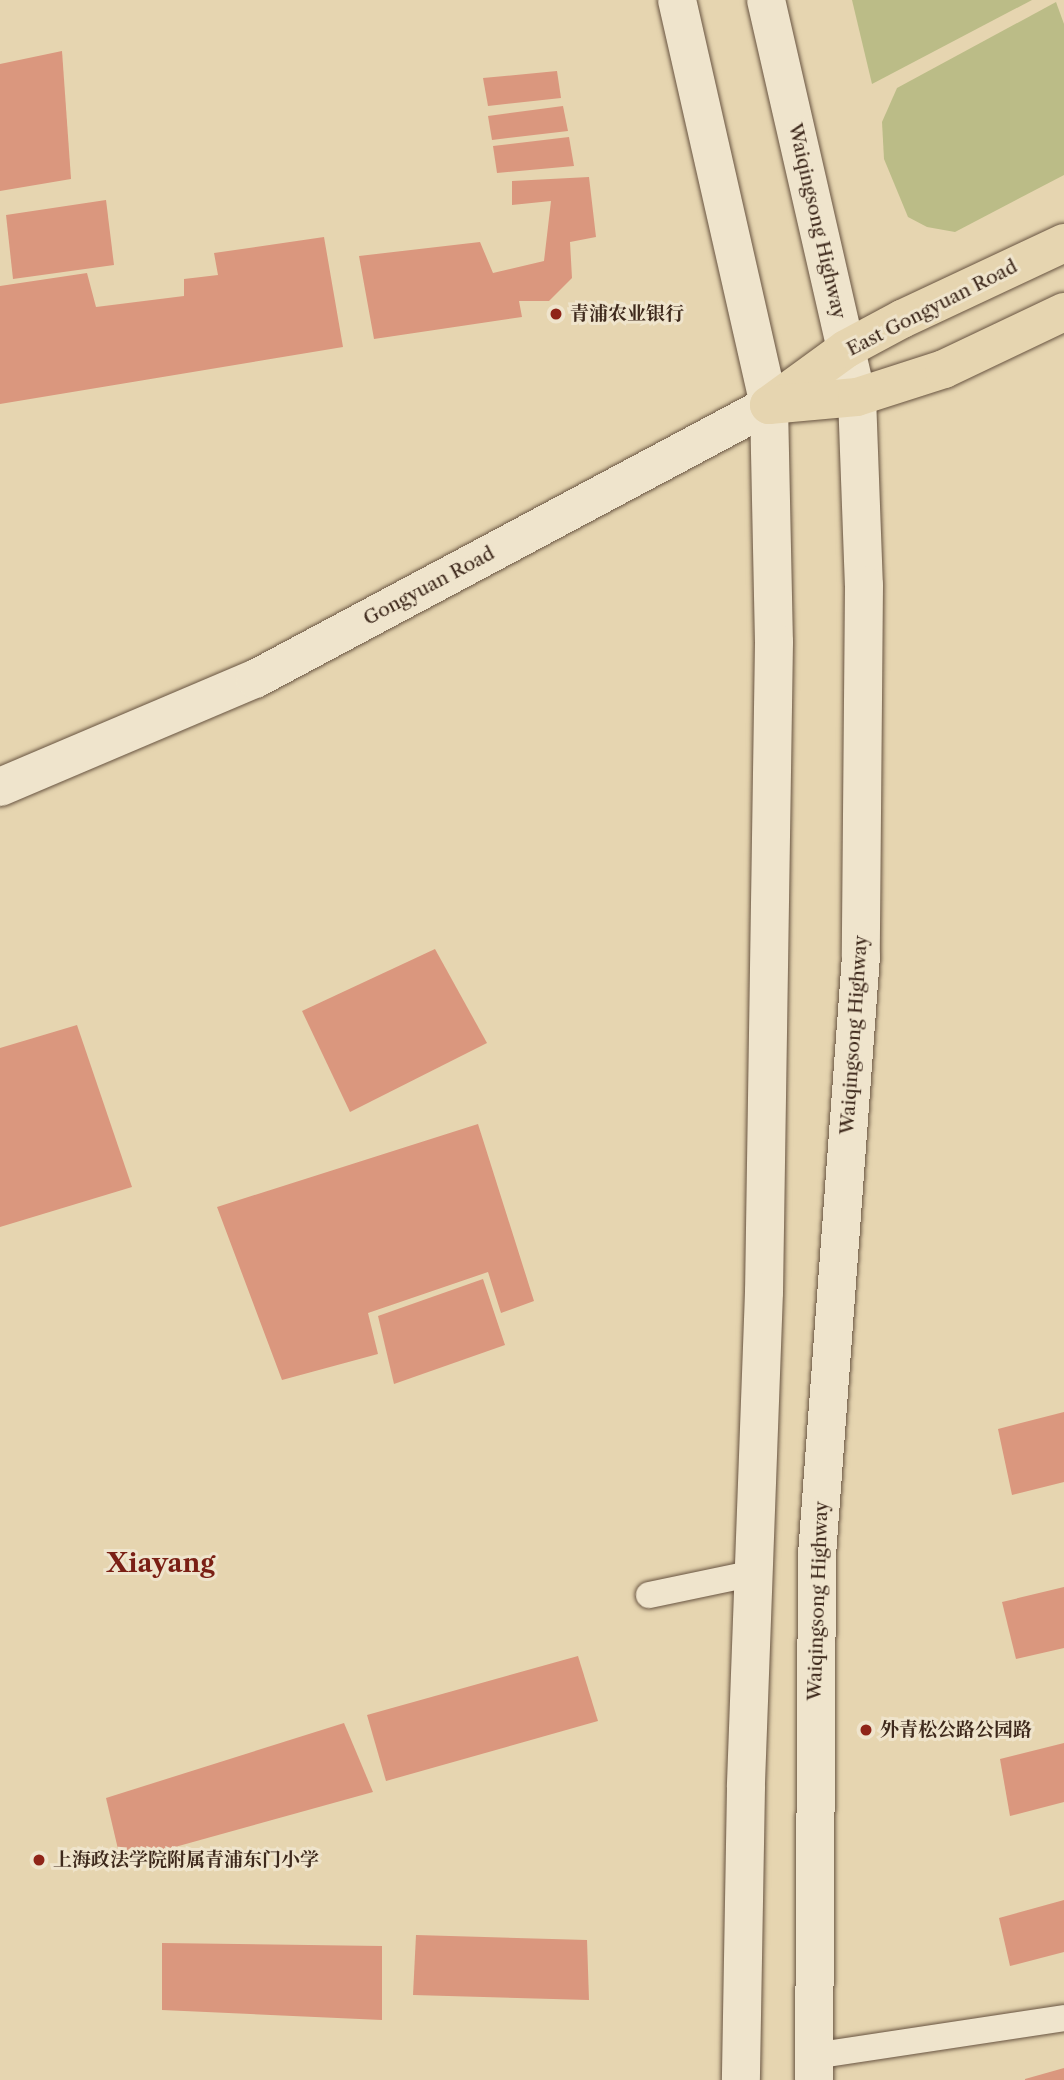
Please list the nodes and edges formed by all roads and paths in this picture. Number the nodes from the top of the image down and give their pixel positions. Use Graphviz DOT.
graph roads {
  1 [pos="677,0"];
  2 [pos="766,0"];
  3 [pos="1064,243"];
  4 [pos="1064,312"];
  5 [pos="846,349"];
  6 [pos="857,397"];
  7 [pos="769,405"];
  8 [pos="0,787"];
  9 [pos="754,1573"];
  10 [pos="649,1595"];
  11 [pos="1064,2018"];
  12 [pos="814,2068"];
  13 [pos="741,2080"];
  1 -- 7 [label="main road"];
  2 -- 5 [label="main road, Waiqingsong Highway"];
  3 -- 5 [label="main road, East Gongyuan Road"];
  4 -- 6 [label="main road"];
  5 -- 6 [label="main road, Waiqingsong Highway"];
  5 -- 7 [label="main road, East Gongyuan Road"];
  6 -- 7 [label="main road, Gongyuan Road"];
  6 -- 12 [label="main road, Waiqingsong Highway"];
  7 -- 8 [label="main road, Gongyuan Road"];
  7 -- 9 [label="main road"];
  9 -- 10 [label="street"];
  9 -- 13 [label="main road"];
  11 -- 12 [label="street"];
}
